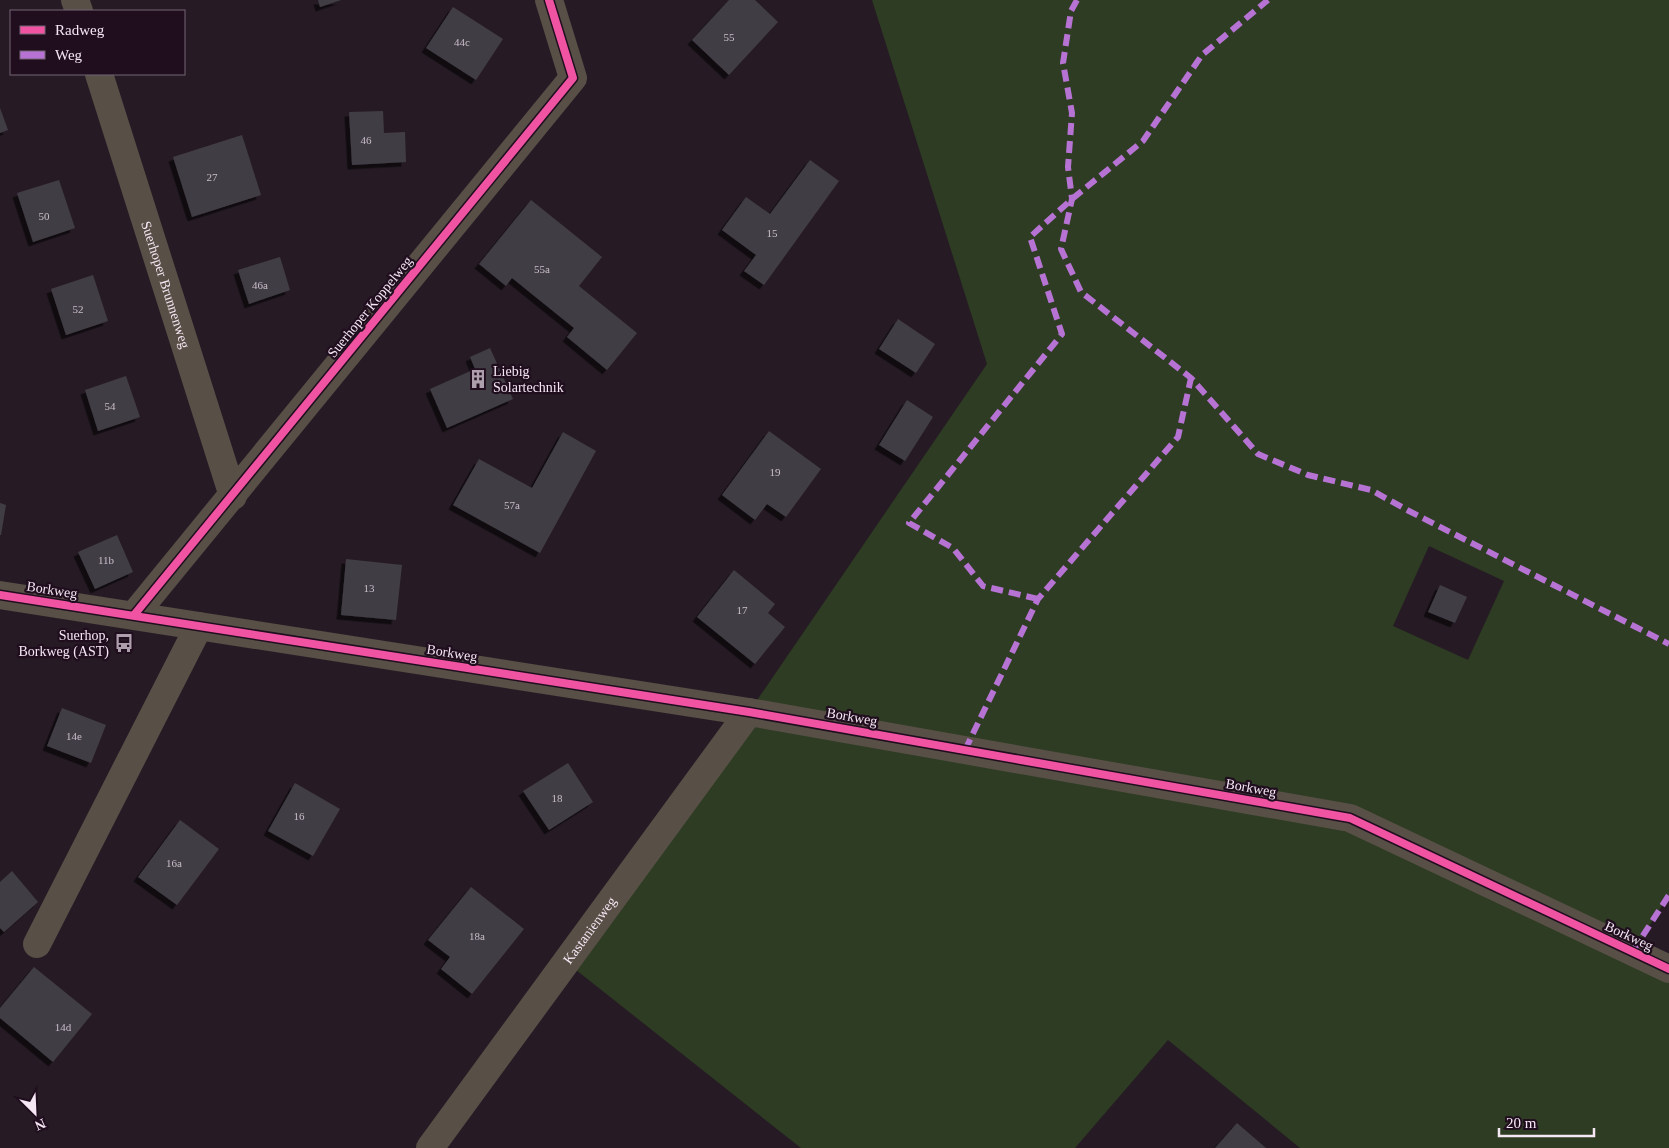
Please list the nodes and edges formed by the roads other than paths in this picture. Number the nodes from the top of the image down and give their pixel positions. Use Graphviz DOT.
graph roads {
  1 [pos="548,0"];
  2 [pos="98,75"];
  3 [pos="233,496"];
  4 [pos="0,595"];
  5 [pos="134,615"];
  6 [pos="198,626"];
  7 [pos="749,712"];
  8 [pos="37,944"];
  9 [pos="1669,969"];
  10 [pos="430,1148"];
  1 -- 3 [label="street, Suerhoper Koppelweg"];
  2 -- 3 [label="street, Suerhoper Brunnenweg"];
  3 -- 5 [label="street, Suerhoper Koppelweg"];
  4 -- 5 [label="street, Borkweg"];
  5 -- 6 [label="street, Borkweg"];
  6 -- 7 [label="street, Borkweg"];
  6 -- 8 [label="street"];
  7 -- 9 [label="street, Borkweg"];
  7 -- 10 [label="street, Kastanienweg"];
}
